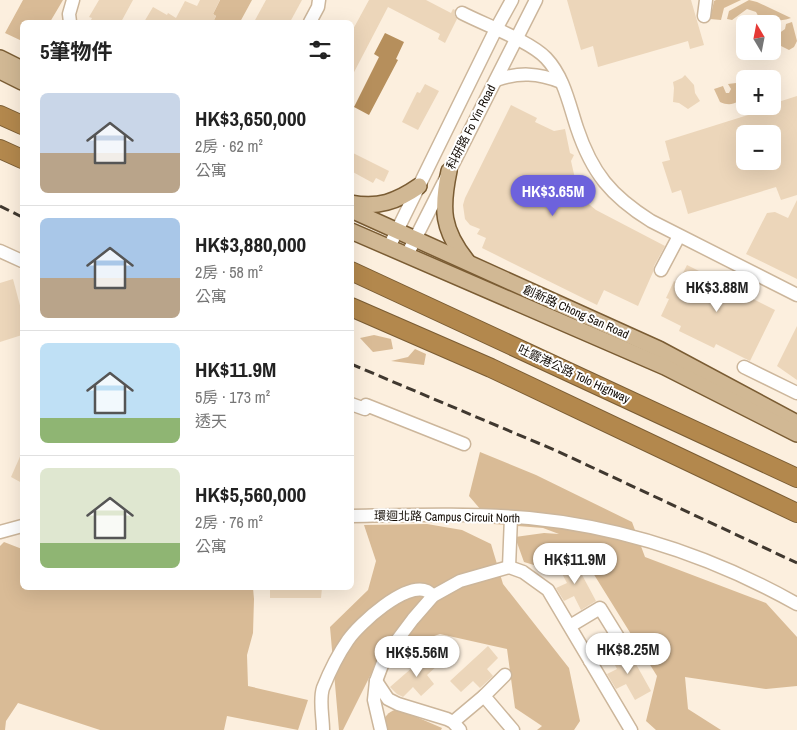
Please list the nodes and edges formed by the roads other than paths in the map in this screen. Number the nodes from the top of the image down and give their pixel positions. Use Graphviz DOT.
graph roads {
  1 [pos="72,0"];
  2 [pos="319,0"];
  3 [pos="512,0"];
  4 [pos="536,0"];
  5 [pos="706,0"];
  6 [pos="462,13"];
  7 [pos="704,16"];
  8 [pos="70,20"];
  9 [pos="311,20"];
  10 [pos="496,29"];
  11 [pos="516,40"];
  12 [pos="0,58"];
  13 [pos="20,68"];
  14 [pos="0,72"];
  15 [pos="496,80"];
  16 [pos="20,81"];
  17 [pos="561,82"];
  18 [pos="0,115"];
  19 [pos="20,124"];
  20 [pos="0,149"];
  21 [pos="20,159"];
  22 [pos="449,172"];
  23 [pos="419,186"];
  24 [pos="354,204"];
  25 [pos="354,211"];
  26 [pos="396,231"];
  27 [pos="354,232"];
  28 [pos="679,236"];
  29 [pos="415,239"];
  30 [pos="389,247"];
  31 [pos="0,251"];
  32 [pos="407,255"];
  33 [pos="20,260"];
  34 [pos="470,264"];
  35 [pos="661,270"];
  36 [pos="354,272"];
  37 [pos="797,294"];
  38 [pos="354,307"];
  39 [pos="744,367"];
  40 [pos="797,393"];
  41 [pos="354,405"];
  42 [pos="797,423"];
  43 [pos="797,434"];
  44 [pos="464,444"];
  45 [pos="797,478"];
  46 [pos="797,513"];
  47 [pos="354,516"];
  48 [pos="511,518"];
  49 [pos="20,527"];
  50 [pos="0,532"];
  51 [pos="509,567"];
  52 [pos="432,596"];
  53 [pos="797,604"];
  54 [pos="570,626"];
  55 [pos="590,661"];
  56 [pos="505,675"];
  57 [pos="376,681"];
  58 [pos="484,696"];
  59 [pos="398,704"];
  60 [pos="380,726"];
  61 [pos="457,726"];
  62 [pos="323,730"];
  63 [pos="514,730"];
  64 [pos="632,730"];
  1 -- 8 [label="street"];
  2 -- 9 [label="street"];
  3 -- 10 [label="street, 科研路 Fo Yin Road"];
  4 -- 11 [label="street, 科研路 Fo Yin Road"];
  5 -- 7 [label="street"];
  6 -- 10 [label="street"];
  10 -- 11 [label="street"];
  10 -- 23 [label="street, 科研路 Fo Yin Road"];
  11 -- 15 [label="street, 科研路 Fo Yin Road"];
  11 -- 17 [label="street"];
  12 -- 13 [label="main road"];
  14 -- 16 [label="main road"];
  15 -- 17 [label="street"];
  15 -- 22 [label="street, 科研路 Fo Yin Road"];
  17 -- 28 [label="street"];
  18 -- 19 [label="highway"];
  20 -- 21 [label="highway"];
  22 -- 29 [label="street, 科研路 Fo Yin Road"];
  22 -- 34 [label="main road"];
  23 -- 24 [label="main road"];
  23 -- 26 [label="street, 科研路 Fo Yin Road"];
  25 -- 26 [label="main road, 創新路 Chong San Road"];
  26 -- 29 [label="main road, 創新路 Chong San Road"];
  26 -- 30 [label="street, 科研路 Fo Yin Road"];
  27 -- 30 [label="main road, 創新路 Chong San Road"];
  28 -- 35 [label="street"];
  28 -- 37 [label="street"];
  29 -- 32 [label="street, 科研路 Fo Yin Road"];
  29 -- 34 [label="main road, 創新路 Chong San Road"];
  30 -- 32 [label="main road, 創新路 Chong San Road"];
  31 -- 33 [label="street"];
  32 -- 43 [label="main road, 創新路 Chong San Road"];
  34 -- 42 [label="main road, 創新路 Chong San Road"];
  36 -- 45 [label="highway, 吐露港公路 Tolo Highway"];
  38 -- 46 [label="highway"];
  39 -- 40 [label="street"];
  41 -- 44 [label="street"];
  47 -- 48 [label="street, 環迴北路 Campus Circuit North"];
  48 -- 51 [label="street"];
  48 -- 53 [label="street, 環迴北路 Campus Circuit North"];
  49 -- 50 [label="street"];
  51 -- 52 [label="street"];
  51 -- 54 [label="street"];
  52 -- 57 [label="street"];
  52 -- 62 [label="street"];
  54 -- 55 [label="street"];
  54 -- 55 [label="street"];
  55 -- 64 [label="street"];
  56 -- 58 [label="street"];
  57 -- 59 [label="street"];
  57 -- 60 [label="street"];
  58 -- 61 [label="street"];
  58 -- 63 [label="street"];
  59 -- 60 [label="street"];
  59 -- 61 [label="street"];
}
